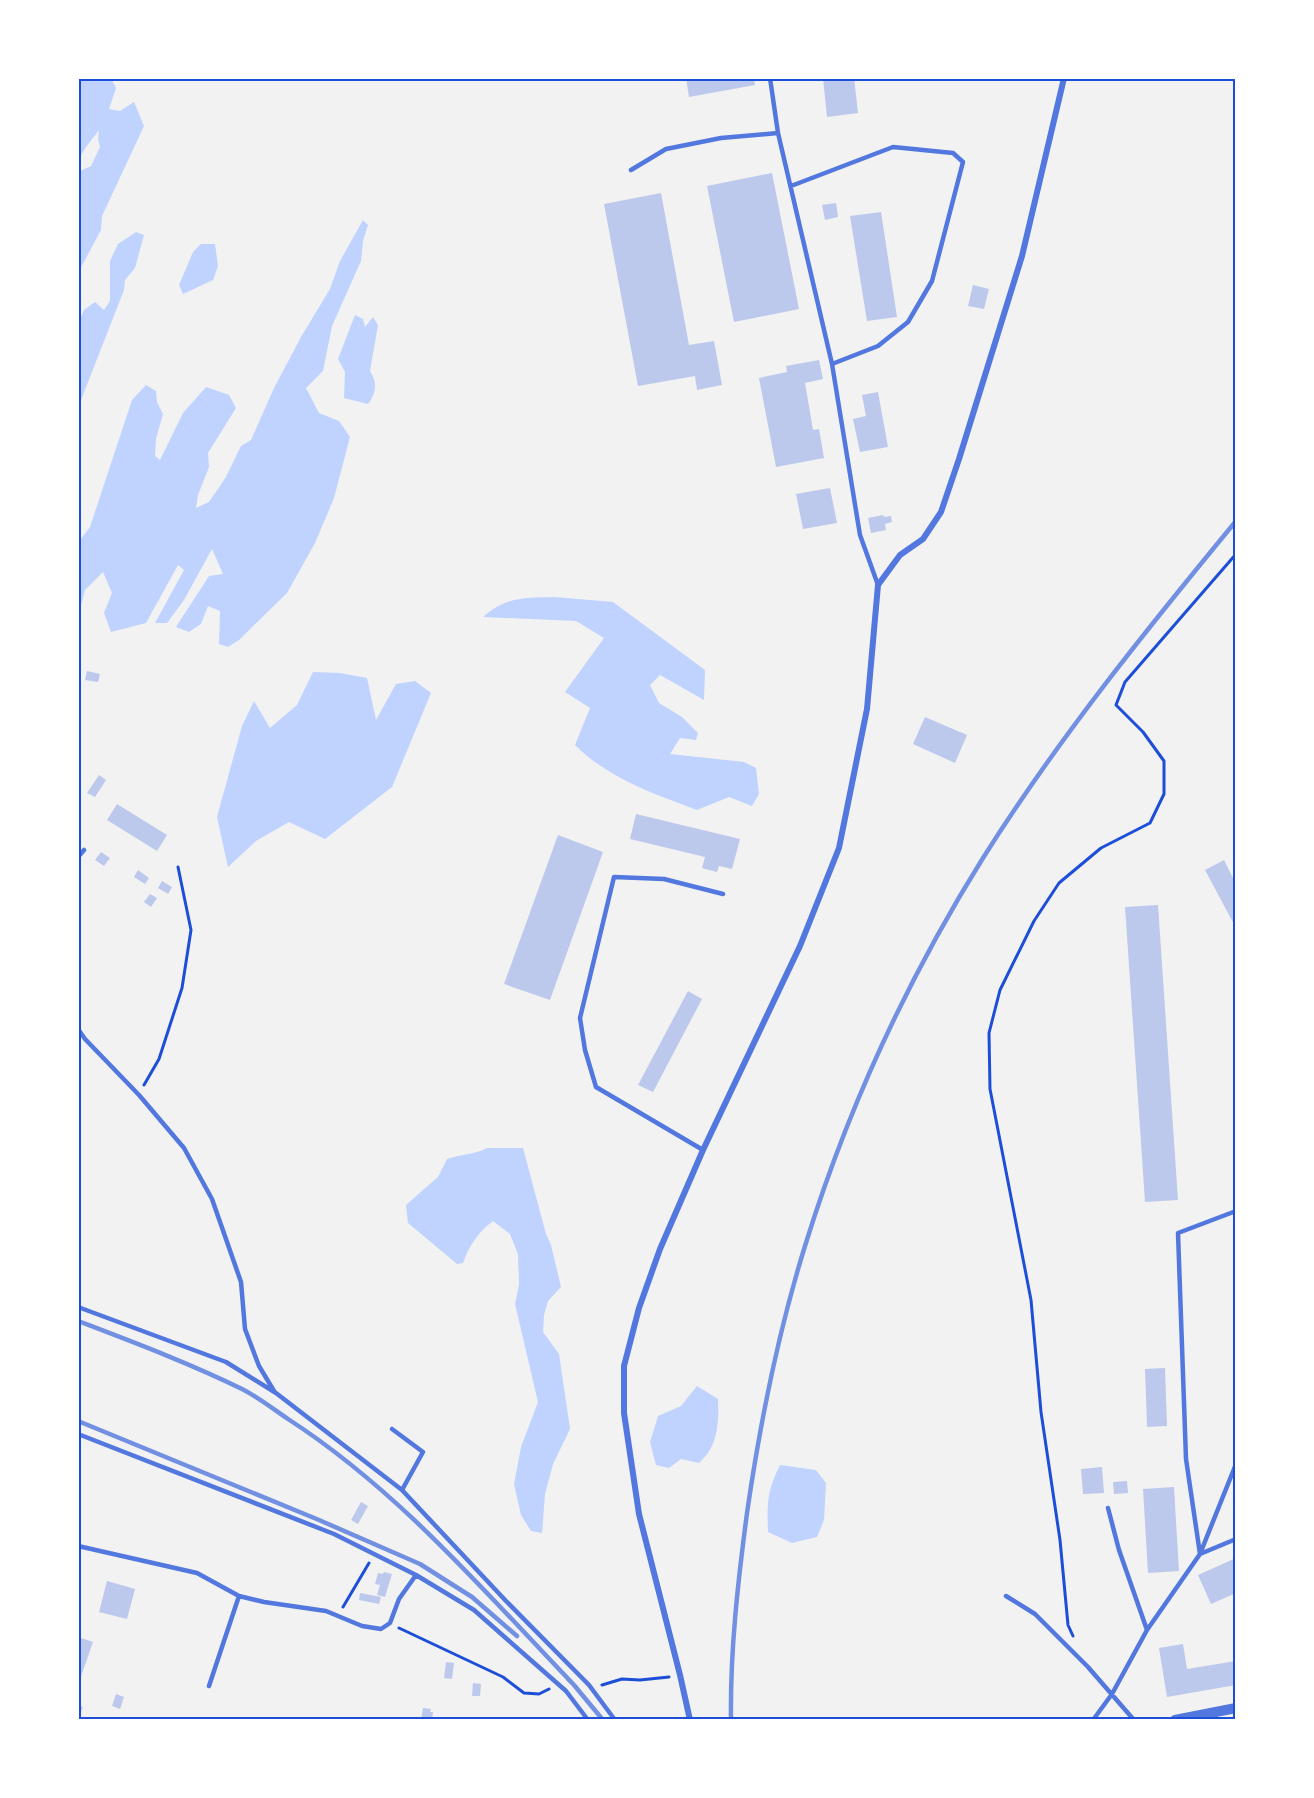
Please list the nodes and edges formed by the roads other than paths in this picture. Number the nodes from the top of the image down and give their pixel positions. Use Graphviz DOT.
graph roads {
  1 [pos="770,78"];
  2 [pos="1064,78"];
  3 [pos="778,133"];
  4 [pos="630,170"];
  5 [pos="791,186"];
  6 [pos="832,364"];
  7 [pos="878,585"];
  8 [pos="84,850"];
  9 [pos="78,857"];
  10 [pos="723,894"];
  11 [pos="78,1029"];
  12 [pos="703,1150"];
  13 [pos="1236,1211"];
  14 [pos="78,1307"];
  15 [pos="276,1393"];
  16 [pos="392,1429"];
  17 [pos="78,1434"];
  18 [pos="1236,1464"];
  19 [pos="402,1490"];
  20 [pos="1108,1508"];
  21 [pos="1236,1539"];
  22 [pos="78,1546"];
  23 [pos="1200,1554"];
  24 [pos="416,1575"];
  25 [pos="239,1596"];
  26 [pos="1006,1596"];
  27 [pos="1147,1630"];
  28 [pos="209,1686"];
  29 [pos="1112,1694"];
  30 [pos="1236,1708"];
  31 [pos="588,1720"];
  32 [pos="615,1720"];
  33 [pos="690,1720"];
  34 [pos="1093,1720"];
  35 [pos="1134,1720"];
  36 [pos="1175,1720"];
  1 -- 3 [label="lane"];
  2 -- 7 [label="street"];
  3 -- 4 [label="lane"];
  3 -- 5 [label="lane"];
  5 -- 6 [label="lane"];
  5 -- 6 [label="lane"];
  6 -- 7 [label="lane"];
  7 -- 12 [label="street"];
  8 -- 9 [label="lane"];
  10 -- 12 [label="lane"];
  11 -- 15 [label="lane"];
  12 -- 33 [label="street"];
  13 -- 23 [label="lane"];
  14 -- 15 [label="lane"];
  15 -- 19 [label="lane"];
  16 -- 19 [label="lane"];
  17 -- 24 [label="lane"];
  18 -- 23 [label="lane"];
  19 -- 32 [label="lane"];
  20 -- 27 [label="lane"];
  21 -- 23 [label="lane"];
  22 -- 25 [label="lane"];
  23 -- 27 [label="lane"];
  24 -- 25 [label="lane"];
  24 -- 31 [label="lane"];
  25 -- 28 [label="lane"];
  26 -- 29 [label="lane"];
  27 -- 29 [label="lane"];
  29 -- 34 [label="lane"];
  29 -- 35 [label="lane"];
  30 -- 36 [label="street"];
}
